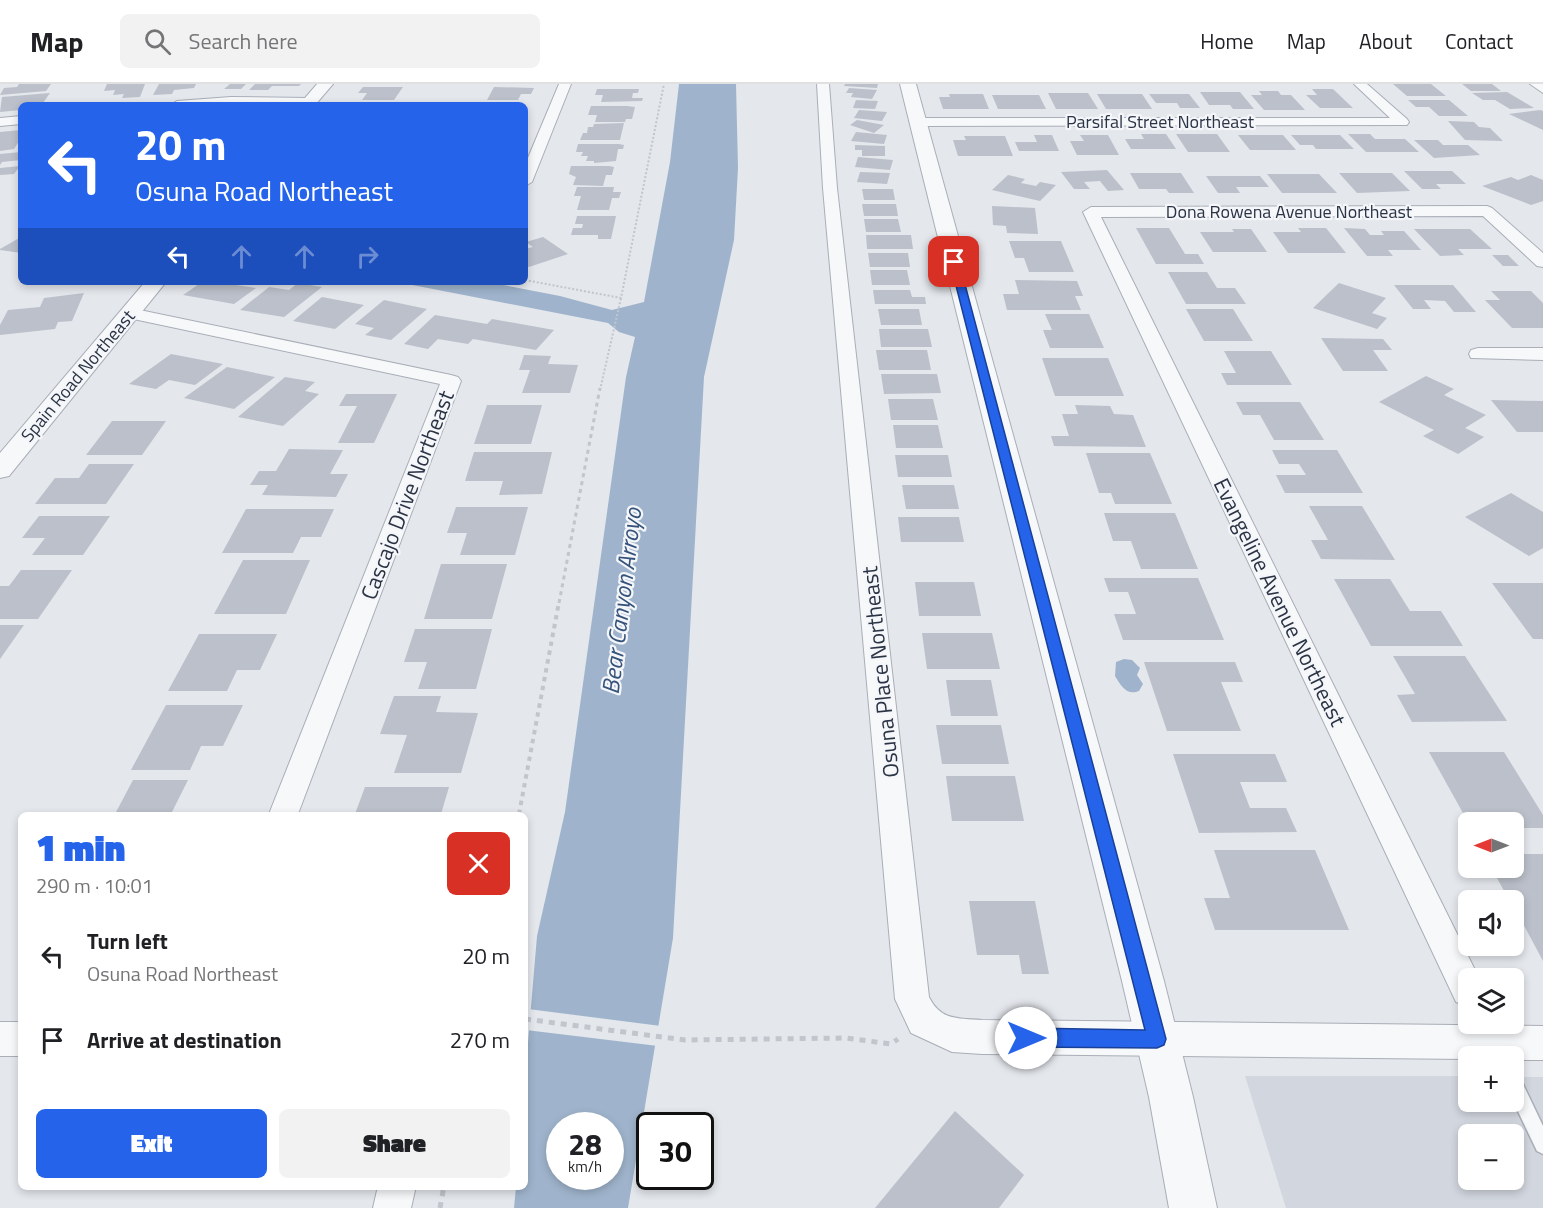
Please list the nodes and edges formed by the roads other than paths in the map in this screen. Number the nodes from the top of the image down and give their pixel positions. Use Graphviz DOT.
graph roads {
  1 [pos="325,84"];
  2 [pos="565,84"];
  3 [pos="823,84"];
  4 [pos="908,84"];
  5 [pos="1360,84"];
  6 [pos="1536,84"];
  7 [pos="1543,89"];
  8 [pos="218,102"];
  9 [pos="257,102"];
  10 [pos="310,102"];
  11 [pos="18,120"];
  12 [pos="0,122"];
  13 [pos="918,123"];
  14 [pos="528,175"];
  15 [pos="1091,212"];
  16 [pos="1540,256"];
  17 [pos="153,285"];
  18 [pos="130,313"];
  19 [pos="1478,354"];
  20 [pos="1543,354"];
  21 [pos="0,470"];
  22 [pos="285,812"];
  23 [pos="1458,970"];
  24 [pos="0,1039"];
  25 [pos="18,1039"];
  26 [pos="1157,1039"];
  27 [pos="1493,1041"];
  28 [pos="1543,1043"];
  29 [pos="1524,1105"];
  30 [pos="1543,1144"];
  31 [pos="396,1190"];
  32 [pos="392,1208"];
  33 [pos="1193,1208"];
  1 -- 10 [label="street"];
  2 -- 14 [label="street"];
  3 -- 26 [label="street, Osuna Place Northeast"];
  4 -- 13 [label="street"];
  5 -- 13 [label="street, Parsifal Street Northeast"];
  6 -- 7 [label="street"];
  8 -- 9 [label="street"];
  11 -- 12 [label="street"];
  13 -- 26 [label="street"];
  15 -- 16 [label="street, Dona Rowena Avenue Northeast"];
  15 -- 23 [label="street, Evangeline Avenue Northeast"];
  17 -- 18 [label="street, Spain Road Northeast"];
  18 -- 21 [label="street, Spain Road Northeast"];
  18 -- 22 [label="street, Cascajo Drive Northeast"];
  19 -- 20 [label="street"];
  24 -- 25 [label="street"];
  26 -- 27 [label="street"];
  26 -- 33 [label="street"];
  27 -- 28 [label="street"];
  29 -- 30 [label="lane"];
  31 -- 32 [label="street"];
}
